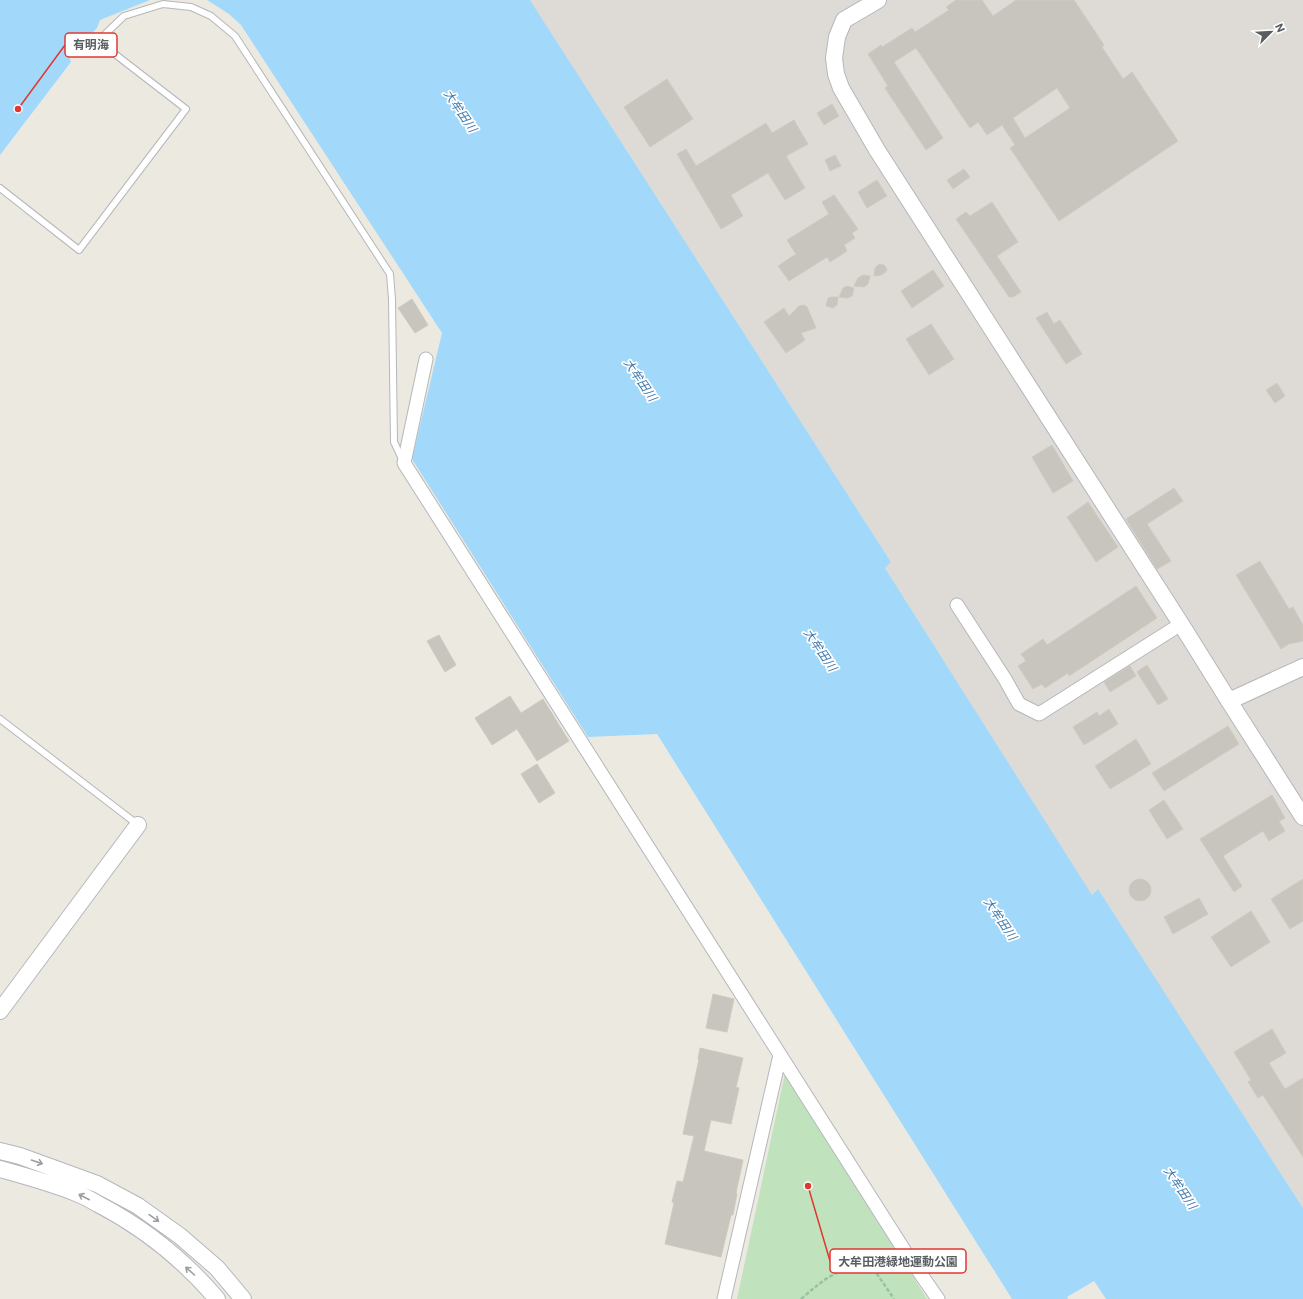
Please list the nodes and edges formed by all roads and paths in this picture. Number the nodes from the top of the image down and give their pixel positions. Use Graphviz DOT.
graph roads {
  1 [pos="878,0"];
  2 [pos="0,188"];
  3 [pos="426,359"];
  4 [pos="404,463"];
  5 [pos="957,605"];
  6 [pos="1181,624"];
  7 [pos="1303,667"];
  8 [pos="1228,701"];
  9 [pos="0,719"];
  10 [pos="1303,817"];
  11 [pos="138,825"];
  12 [pos="0,1011"];
  13 [pos="780,1055"];
  14 [pos="0,1151"];
  15 [pos="0,1169"];
  16 [pos="217,1299"];
  17 [pos="243,1299"];
  18 [pos="724,1299"];
  19 [pos="801,1299"];
  20 [pos="894,1299"];
  21 [pos="938,1299"];
  1 -- 6 [label="street"];
  2 -- 4 [label="lane"];
  3 -- 4 [label="street"];
  4 -- 13 [label="street"];
  5 -- 6 [label="street"];
  6 -- 8 [label="street"];
  7 -- 8 [label="street"];
  8 -- 10 [label="street"];
  9 -- 11 [label="lane"];
  11 -- 12 [label="street"];
  13 -- 18 [label="street"];
  13 -- 21 [label="street"];
  14 -- 17 [label="street, one-way"];
  16 -- 15 [label="street, one-way"];
  19 -- 20 [label="path"];
}
